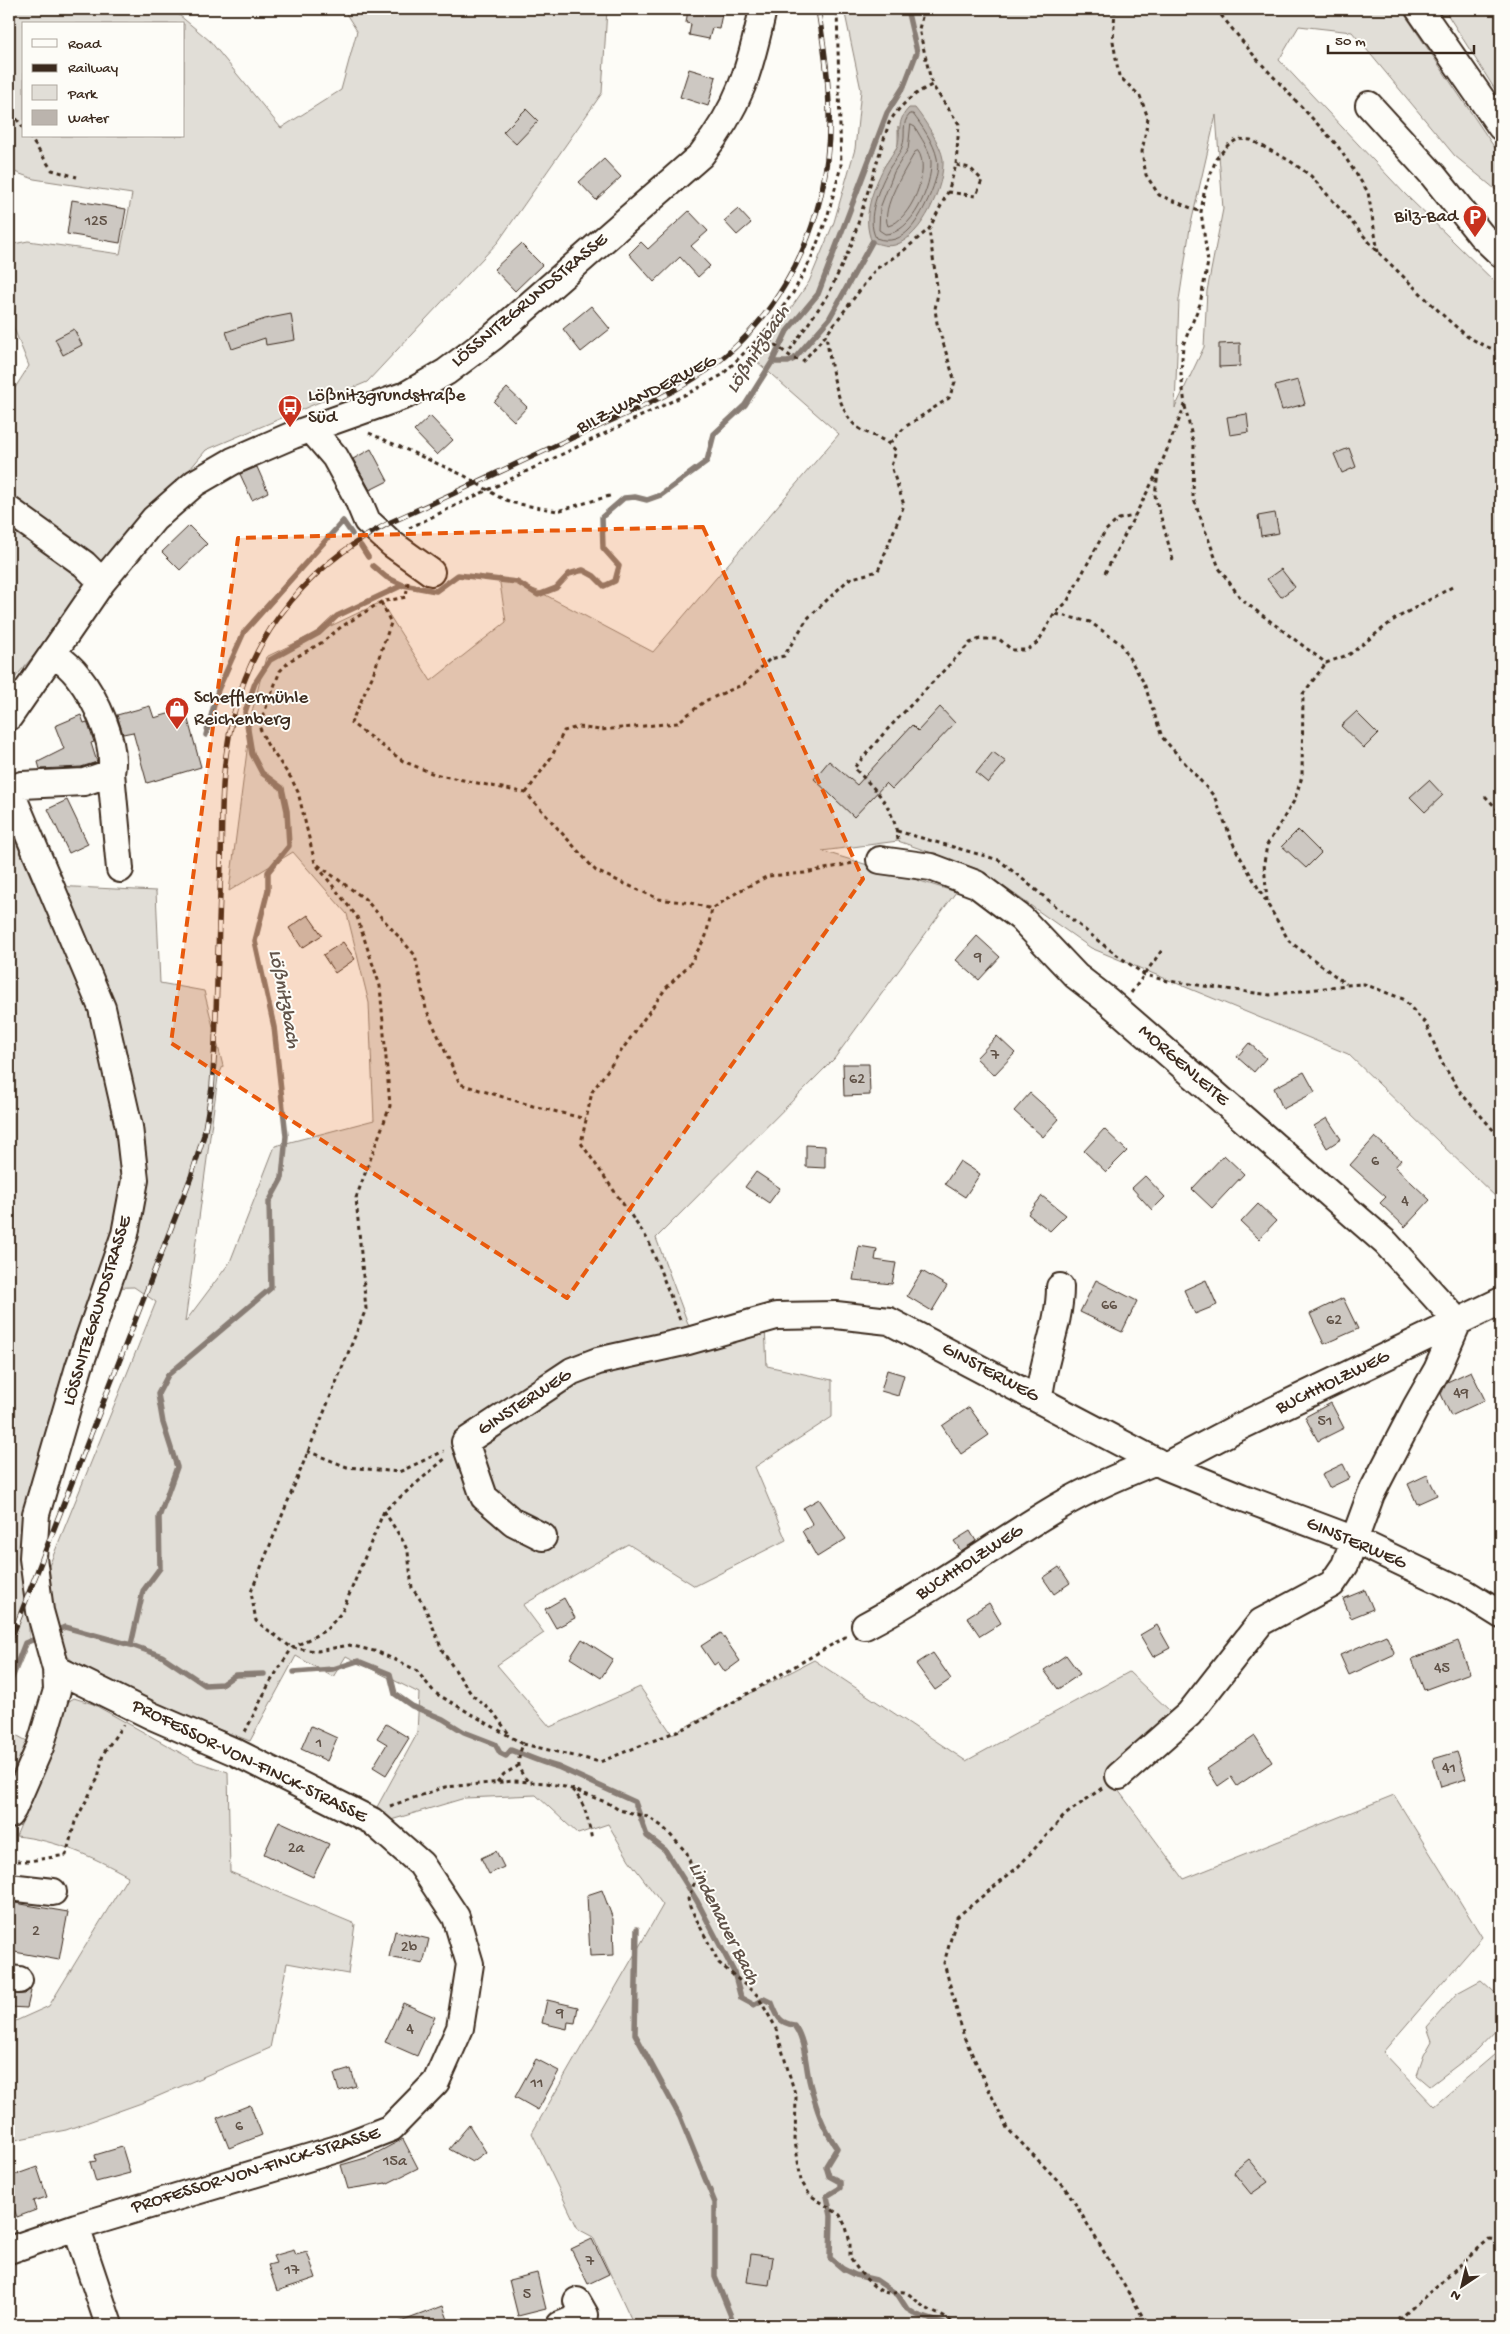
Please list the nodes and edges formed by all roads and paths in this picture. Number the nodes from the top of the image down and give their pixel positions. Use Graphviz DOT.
graph roads {
  1 [pos="763,9"];
  2 [pos="837,9"];
  3 [pos="924,9"];
  4 [pos="1115,9"];
  5 [pos="1216,9"];
  6 [pos="1419,9"];
  7 [pos="932,85"];
  8 [pos="1369,105"];
  9 [pos="9,116"];
  10 [pos="22,126"];
  11 [pos="1501,127"];
  12 [pos="29,138"];
  13 [pos="956,165"];
  14 [pos="78,177"];
  15 [pos="948,192"];
  16 [pos="1201,212"];
  17 [pos="929,229"];
  18 [pos="1378,252"];
  19 [pos="1501,254"];
  20 [pos="762,335"];
  21 [pos="826,335"];
  22 [pos="1501,351"];
  23 [pos="788,353"];
  24 [pos="1185,405"];
  25 [pos="311,429"];
  26 [pos="364,430"];
  27 [pos="890,443"];
  28 [pos="1158,472"];
  29 [pos="488,490"];
  30 [pos="613,494"];
  31 [pos="9,510"];
  32 [pos="1134,516"];
  33 [pos="386,539"];
  34 [pos="1173,560"];
  35 [pos="1105,573"];
  36 [pos="419,575"];
  37 [pos="102,582"];
  38 [pos="1454,586"];
  39 [pos="381,602"];
  40 [pos="1056,613"];
  41 [pos="54,654"];
  42 [pos="1326,663"];
  43 [pos="9,717"];
  44 [pos="111,774"];
  45 [pos="9,789"];
  46 [pos="526,793"];
  47 [pos="1485,796"];
  48 [pos="1501,812"];
  49 [pos="897,831"];
  50 [pos="892,862"];
  51 [pos="315,863"];
  52 [pos="120,869"];
  53 [pos="1267,904"];
  54 [pos="712,910"];
  55 [pos="1162,950"];
  56 [pos="1145,975"];
  57 [pos="1347,984"];
  58 [pos="1118,1010"];
  59 [pos="586,1119"];
  60 [pos="1501,1139"];
  61 [pos="1060,1287"];
  62 [pos="1501,1301"];
  63 [pos="1458,1322"];
  64 [pos="688,1341"];
  65 [pos="1039,1399"];
  66 [pos="465,1442"];
  67 [pos="307,1452"];
  68 [pos="1160,1464"];
  69 [pos="384,1511"];
  70 [pos="543,1537"];
  71 [pos="1355,1540"];
  72 [pos="1501,1615"];
  73 [pos="865,1626"];
  74 [pos="292,1648"];
  75 [pos="56,1669"];
  76 [pos="134,1707"];
  77 [pos="510,1735"];
  78 [pos="522,1746"];
  79 [pos="235,1752"];
  80 [pos="518,1766"];
  81 [pos="1119,1776"];
  82 [pos="497,1782"];
  83 [pos="529,1782"];
  84 [pos="569,1788"];
  85 [pos="9,1815"];
  86 [pos="372,1821"];
  87 [pos="592,1840"];
  88 [pos="9,1860"];
  89 [pos="9,1887"];
  90 [pos="53,1892"];
  91 [pos="76,2227"];
  92 [pos="1501,2240"];
  93 [pos="9,2250"];
  94 [pos="577,2300"];
  95 [pos="109,2325"];
  96 [pos="560,2325"];
  97 [pos="956,2325"];
  98 [pos="1151,2325"];
  99 [pos="1393,2325"];
  1 -- 25 [label="street, LÖSSNITZGRUNDSTRASSE"];
  2 -- 20 [label="path, BILZ-WANDERWEG"];
  3 -- 7 [label="path"];
  4 -- 16 [label="path"];
  5 -- 18 [label="path"];
  6 -- 11 [label="street"];
  7 -- 13 [label="path"];
  7 -- 23 [label="path"];
  8 -- 19 [label="street"];
  9 -- 10 [label="path"];
  12 -- 14 [label="path"];
  13 -- 15 [label="path"];
  13 -- 15 [label="path"];
  15 -- 17 [label="path"];
  16 -- 18 [label="path"];
  16 -- 24 [label="path"];
  17 -- 21 [label="path"];
  17 -- 27 [label="path"];
  18 -- 22 [label="path"];
  20 -- 23 [label="path"];
  20 -- 29 [label="path, BILZ-WANDERWEG"];
  21 -- 23 [label="path"];
  21 -- 27 [label="path"];
  24 -- 28 [label="path"];
  24 -- 42 [label="path"];
  25 -- 33 [label="street"];
  25 -- 37 [label="street, LÖSSNITZGRUNDSTRASSE"];
  26 -- 29 [label="path"];
  27 -- 46 [label="path"];
  28 -- 32 [label="path"];
  28 -- 34 [label="path"];
  29 -- 30 [label="path"];
  29 -- 33 [label="path, BILZ-WANDERWEG"];
  31 -- 37 [label="street"];
  32 -- 35 [label="path"];
  32 -- 40 [label="path"];
  33 -- 36 [label="street"];
  36 -- 39 [label="path"];
  37 -- 41 [label="street, LÖSSNITZGRUNDSTRASSE"];
  38 -- 42 [label="path"];
  39 -- 46 [label="path"];
  39 -- 51 [label="path"];
  40 -- 49 [label="path"];
  40 -- 53 [label="path"];
  41 -- 43 [label="street, LÖSSNITZGRUNDSTRASSE"];
  41 -- 44 [label="street"];
  42 -- 53 [label="path"];
  44 -- 45 [label="street"];
  44 -- 52 [label="street"];
  45 -- 75 [label="street, LÖSSNITZGRUNDSTRASSE"];
  46 -- 54 [label="path"];
  47 -- 48 [label="path"];
  49 -- 50 [label="path"];
  49 -- 56 [label="path"];
  50 -- 54 [label="path"];
  50 -- 58 [label="street, MORGENLEITE"];
  51 -- 59 [label="path"];
  51 -- 67 [label="path"];
  53 -- 57 [label="path"];
  54 -- 59 [label="path"];
  55 -- 56 [label="path"];
  56 -- 57 [label="path"];
  56 -- 58 [label="path"];
  57 -- 60 [label="path"];
  58 -- 63 [label="street, MORGENLEITE"];
  59 -- 64 [label="path"];
  61 -- 65 [label="street"];
  62 -- 63 [label="street, BUCHHOLZWEG"];
  63 -- 68 [label="street, BUCHHOLZWEG"];
  63 -- 71 [label="street"];
  64 -- 65 [label="street, GINSTERWEG"];
  64 -- 66 [label="street, GINSTERWEG"];
  65 -- 68 [label="street, GINSTERWEG"];
  66 -- 67 [label="path"];
  66 -- 69 [label="path, GINSTERWEG"];
  66 -- 70 [label="street, GINSTERWEG"];
  67 -- 74 [label="path"];
  68 -- 71 [label="street, GINSTERWEG"];
  68 -- 73 [label="street, BUCHHOLZWEG"];
  69 -- 74 [label="path, GINSTERWEG"];
  69 -- 77 [label="path"];
  71 -- 72 [label="street, GINSTERWEG"];
  71 -- 81 [label="street"];
  73 -- 78 [label="path"];
  74 -- 77 [label="path"];
  74 -- 79 [label="path"];
  75 -- 76 [label="street, PROFESSOR-VON-FINCK-STRASSE"];
  75 -- 85 [label="street, LÖSSNITZGRUNDSTRASSE"];
  76 -- 79 [label="street, PROFESSOR-VON-FINCK-STRASSE"];
  76 -- 88 [label="path"];
  77 -- 78 [label="path"];
  78 -- 80 [label="path"];
  79 -- 86 [label="street, PROFESSOR-VON-FINCK-STRASSE"];
  80 -- 82 [label="path"];
  80 -- 83 [label="path"];
  81 -- 98 [label="path"];
  82 -- 83 [label="path"];
  82 -- 86 [label="path"];
  83 -- 84 [label="path"];
  84 -- 87 [label="path"];
  84 -- 97 [label="path"];
  86 -- 91 [label="street, PROFESSOR-VON-FINCK-STRASSE"];
  89 -- 90 [label="street"];
  91 -- 93 [label="street, PROFESSOR-VON-FINCK-STRASSE"];
  91 -- 95 [label="street"];
  92 -- 99 [label="path"];
  94 -- 96 [label="street"];
}
